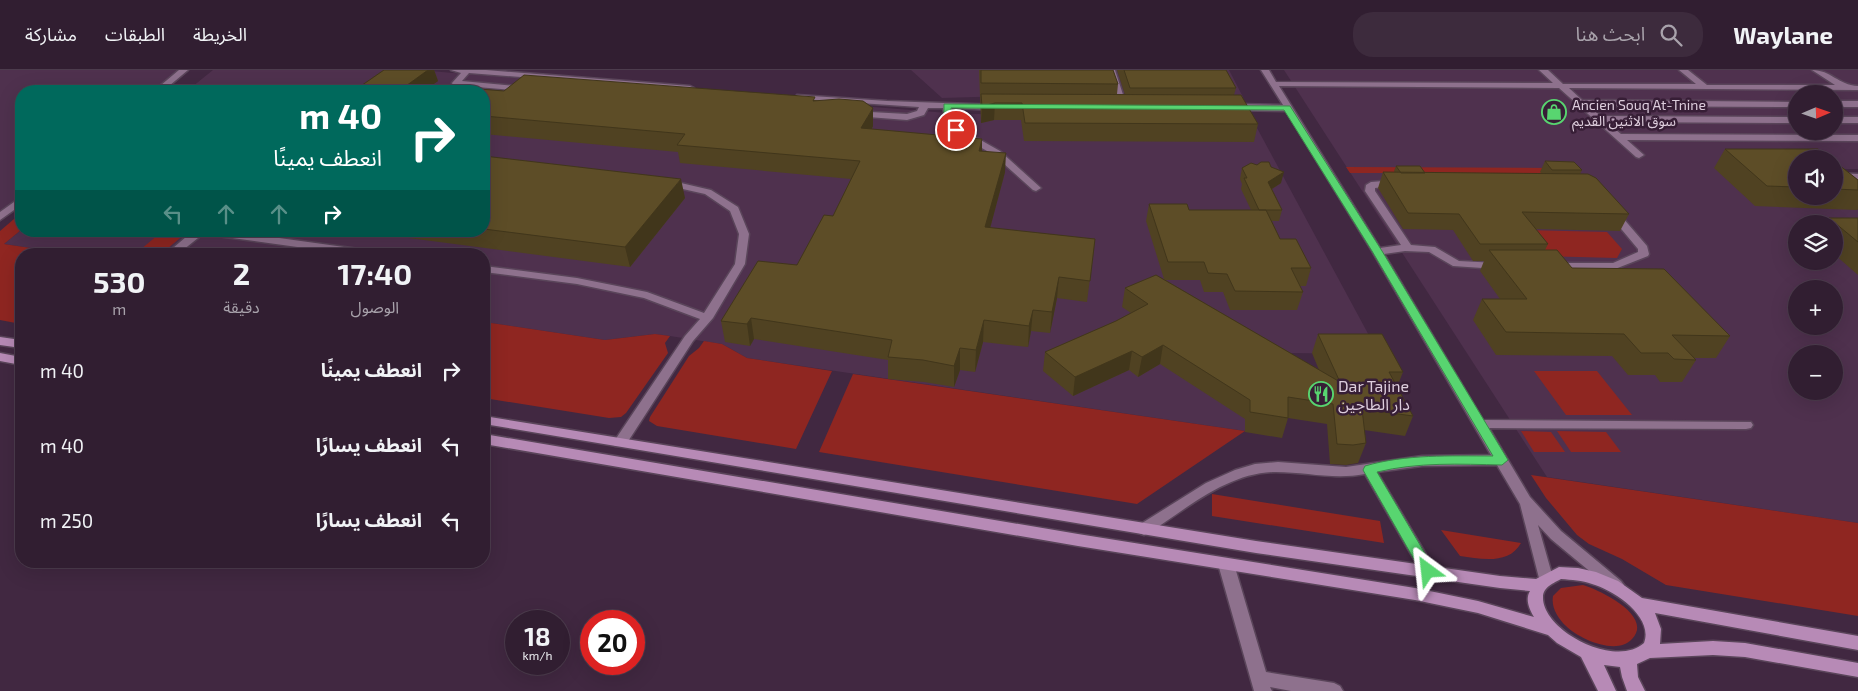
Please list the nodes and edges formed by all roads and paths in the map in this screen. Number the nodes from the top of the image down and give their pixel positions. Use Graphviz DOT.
graph roads {
  1 [pos="184,70"];
  2 [pos="455,70"];
  3 [pos="588,70"];
  4 [pos="1111,70"];
  5 [pos="1265,70"];
  6 [pos="1543,70"];
  7 [pos="1683,70"];
  8 [pos="1816,70"];
  9 [pos="467,71"];
  10 [pos="581,79"];
  11 [pos="1274,84"];
  12 [pos="165,85"];
  13 [pos="480,85"];
  14 [pos="490,86"];
  15 [pos="1562,86"];
  16 [pos="1706,87"];
  17 [pos="697,88"];
  18 [pos="1845,88"];
  19 [pos="1858,88"];
  20 [pos="529,89"];
  21 [pos="1858,96"];
  22 [pos="795,97"];
  23 [pos="1581,103"];
  24 [pos="1727,104"];
  25 [pos="1788,104"];
  26 [pos="1843,104"];
  27 [pos="1858,104"];
  28 [pos="924,106"];
  29 [pos="947,106"];
  30 [pos="1004,107"];
  31 [pos="1123,107"];
  32 [pos="1227,107"];
  33 [pos="1287,108"];
  34 [pos="847,112"];
  35 [pos="1599,119"];
  36 [pos="1747,120"];
  37 [pos="1788,120"];
  38 [pos="1843,120"];
  39 [pos="1858,120"];
  40 [pos="1619,137"];
  41 [pos="1769,137"];
  42 [pos="1858,138"];
  43 [pos="1639,155"];
  44 [pos="1843,176"];
  45 [pos="1858,177"];
  46 [pos="660,182"];
  47 [pos="1409,183"];
  48 [pos="1036,188"];
  49 [pos="15,205"];
  50 [pos="1607,206"];
  51 [pos="0,217"];
  52 [pos="193,237"];
  53 [pos="249,237"];
  54 [pos="179,248"];
  55 [pos="329,248"];
  56 [pos="1406,248"];
  57 [pos="1377,251"];
  58 [pos="1506,266"];
  59 [pos="1546,266"];
  60 [pos="490,269"];
  61 [pos="707,318"];
  62 [pos="0,341"];
  63 [pos="15,343"];
  64 [pos="0,357"];
  65 [pos="15,360"];
  66 [pos="490,421"];
  67 [pos="1479,424"];
  68 [pos="1746,425"];
  69 [pos="490,440"];
  70 [pos="620,443"];
  71 [pos="1502,460"];
  72 [pos="1369,470"];
  73 [pos="1525,501"];
  74 [pos="1144,529"];
  75 [pos="1226,564"];
  76 [pos="1428,571"];
  77 [pos="1542,581"];
  78 [pos="1634,600"];
  79 [pos="1551,629"];
  80 [pos="1858,643"];
  81 [pos="1650,651"];
  82 [pos="1588,654"];
  83 [pos="1628,660"];
  84 [pos="1858,670"];
  85 [pos="1261,685"];
  86 [pos="1334,691"];
  87 [pos="1607,691"];
  88 [pos="1636,691"];
  1 -- 12 [label="street"];
  2 -- 9 [label="street"];
  3 -- 10 [label="street"];
  4 -- 31 [label="street"];
  5 -- 11 [label="street"];
  6 -- 15 [label="street"];
  7 -- 16 [label="street"];
  8 -- 18 [label="street"];
  9 -- 10 [label="street"];
  9 -- 13 [label="street"];
  10 -- 17 [label="street"];
  11 -- 15 [label="street"];
  11 -- 33 [label="street"];
  14 -- 20 [label="street"];
  15 -- 16 [label="street"];
  15 -- 23 [label="street"];
  16 -- 18 [label="street"];
  16 -- 24 [label="street"];
  18 -- 19 [label="street"];
  18 -- 21 [label="street"];
  22 -- 28 [label="street"];
  23 -- 24 [label="street"];
  23 -- 35 [label="street"];
  24 -- 25 [label="street"];
  24 -- 36 [label="street"];
  26 -- 27 [label="street"];
  28 -- 29 [label="street"];
  28 -- 34 [label="street"];
  29 -- 30 [label="street"];
  29 -- 48 [label="street"];
  32 -- 33 [label="street"];
  33 -- 57 [label="street"];
  35 -- 36 [label="street"];
  35 -- 40 [label="street"];
  36 -- 37 [label="street"];
  36 -- 41 [label="street"];
  38 -- 39 [label="street"];
  40 -- 41 [label="street"];
  40 -- 43 [label="street"];
  41 -- 42 [label="street"];
  44 -- 45 [label="street"];
  46 -- 61 [label="street"];
  47 -- 56 [label="street"];
  49 -- 51 [label="street"];
  50 -- 59 [label="street"];
  52 -- 54 [label="street"];
  53 -- 55 [label="street"];
  56 -- 57 [label="street"];
  56 -- 58 [label="street"];
  57 -- 67 [label="street"];
  60 -- 61 [label="street"];
  61 -- 70 [label="street"];
  62 -- 63 [label="main road"];
  64 -- 65 [label="main road"];
  66 -- 70 [label="main road"];
  67 -- 68 [label="street"];
  67 -- 71 [label="street"];
  69 -- 75 [label="main road"];
  70 -- 74 [label="main road"];
  71 -- 72 [label="street"];
  71 -- 73 [label="street"];
  72 -- 74 [label="street"];
  72 -- 76 [label="street"];
  73 -- 77 [label="street"];
  73 -- 78 [label="street"];
  74 -- 76 [label="main road"];
  75 -- 79 [label="main road"];
  75 -- 85 [label="street"];
  76 -- 77 [label="main road"];
  77 -- 78 [label="main road"];
  77 -- 79 [label="main road"];
  78 -- 80 [label="main road"];
  78 -- 81 [label="main road"];
  79 -- 82 [label="main road"];
  81 -- 83 [label="main road"];
  81 -- 84 [label="main road"];
  82 -- 83 [label="main road"];
  82 -- 87 [label="main road"];
  83 -- 88 [label="main road"];
  85 -- 86 [label="street"];
}
